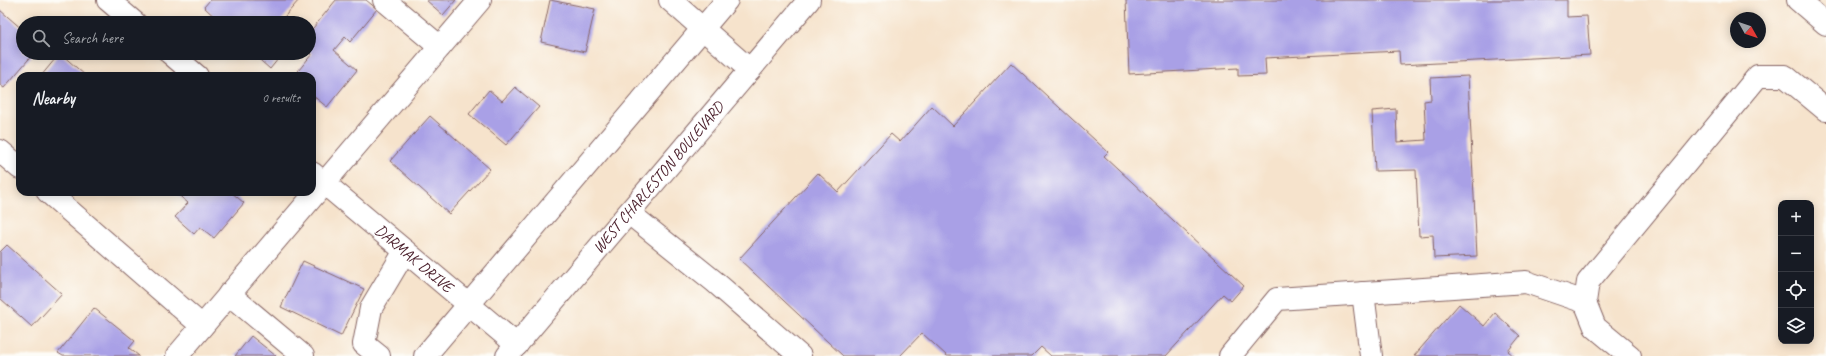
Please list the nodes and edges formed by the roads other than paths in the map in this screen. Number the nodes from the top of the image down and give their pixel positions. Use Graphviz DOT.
graph roads {
  1 [pos="108,0"];
  2 [pos="384,0"];
  3 [pos="480,0"];
  4 [pos="670,0"];
  5 [pos="727,0"];
  6 [pos="809,0"];
  7 [pos="1798,0"];
  8 [pos="127,16"];
  9 [pos="1826,24"];
  10 [pos="703,28"];
  11 [pos="440,47"];
  12 [pos="178,60"];
  13 [pos="750,70"];
  14 [pos="192,72"];
  15 [pos="1826,110"];
  16 [pos="0,151"];
  17 [pos="16,165"];
  18 [pos="318,178"];
  19 [pos="53,196"];
  20 [pos="304,196"];
  21 [pos="629,213"];
  22 [pos="405,251"];
  23 [pos="1363,293"];
  24 [pos="230,294"];
  25 [pos="1585,302"];
  26 [pos="470,304"];
  27 [pos="202,326"];
  28 [pos="512,350"];
  29 [pos="366,352"];
  30 [pos="177,356"];
  31 [pos="303,356"];
  32 [pos="425,356"];
  33 [pos="800,356"];
  34 [pos="1230,356"];
  35 [pos="1371,356"];
  36 [pos="1630,356"];
  1 -- 8 [label="main road"];
  2 -- 11 [label="main road"];
  3 -- 11 [label="main road"];
  4 -- 10 [label="main road"];
  5 -- 10 [label="main road"];
  6 -- 13 [label="main road, WEST CHARLESTON BOULEVARD"];
  7 -- 9 [label="main road"];
  10 -- 13 [label="main road"];
  10 -- 26 [label="main road"];
  11 -- 18 [label="main road"];
  12 -- 14 [label="main road"];
  13 -- 21 [label="main road, WEST CHARLESTON BOULEVARD"];
  15 -- 25 [label="main road"];
  16 -- 17 [label="main road"];
  18 -- 22 [label="main road, DARMAK DRIVE"];
  19 -- 27 [label="main road"];
  20 -- 24 [label="main road"];
  21 -- 28 [label="main road, WEST CHARLESTON BOULEVARD"];
  21 -- 33 [label="main road"];
  22 -- 26 [label="main road, DARMAK DRIVE"];
  22 -- 29 [label="main road"];
  23 -- 25 [label="main road"];
  23 -- 34 [label="main road"];
  23 -- 35 [label="main road"];
  24 -- 27 [label="main road"];
  24 -- 31 [label="main road"];
  25 -- 36 [label="main road"];
  26 -- 28 [label="main road, DARMAK DRIVE"];
  26 -- 32 [label="main road"];
  27 -- 30 [label="main road"];
}
